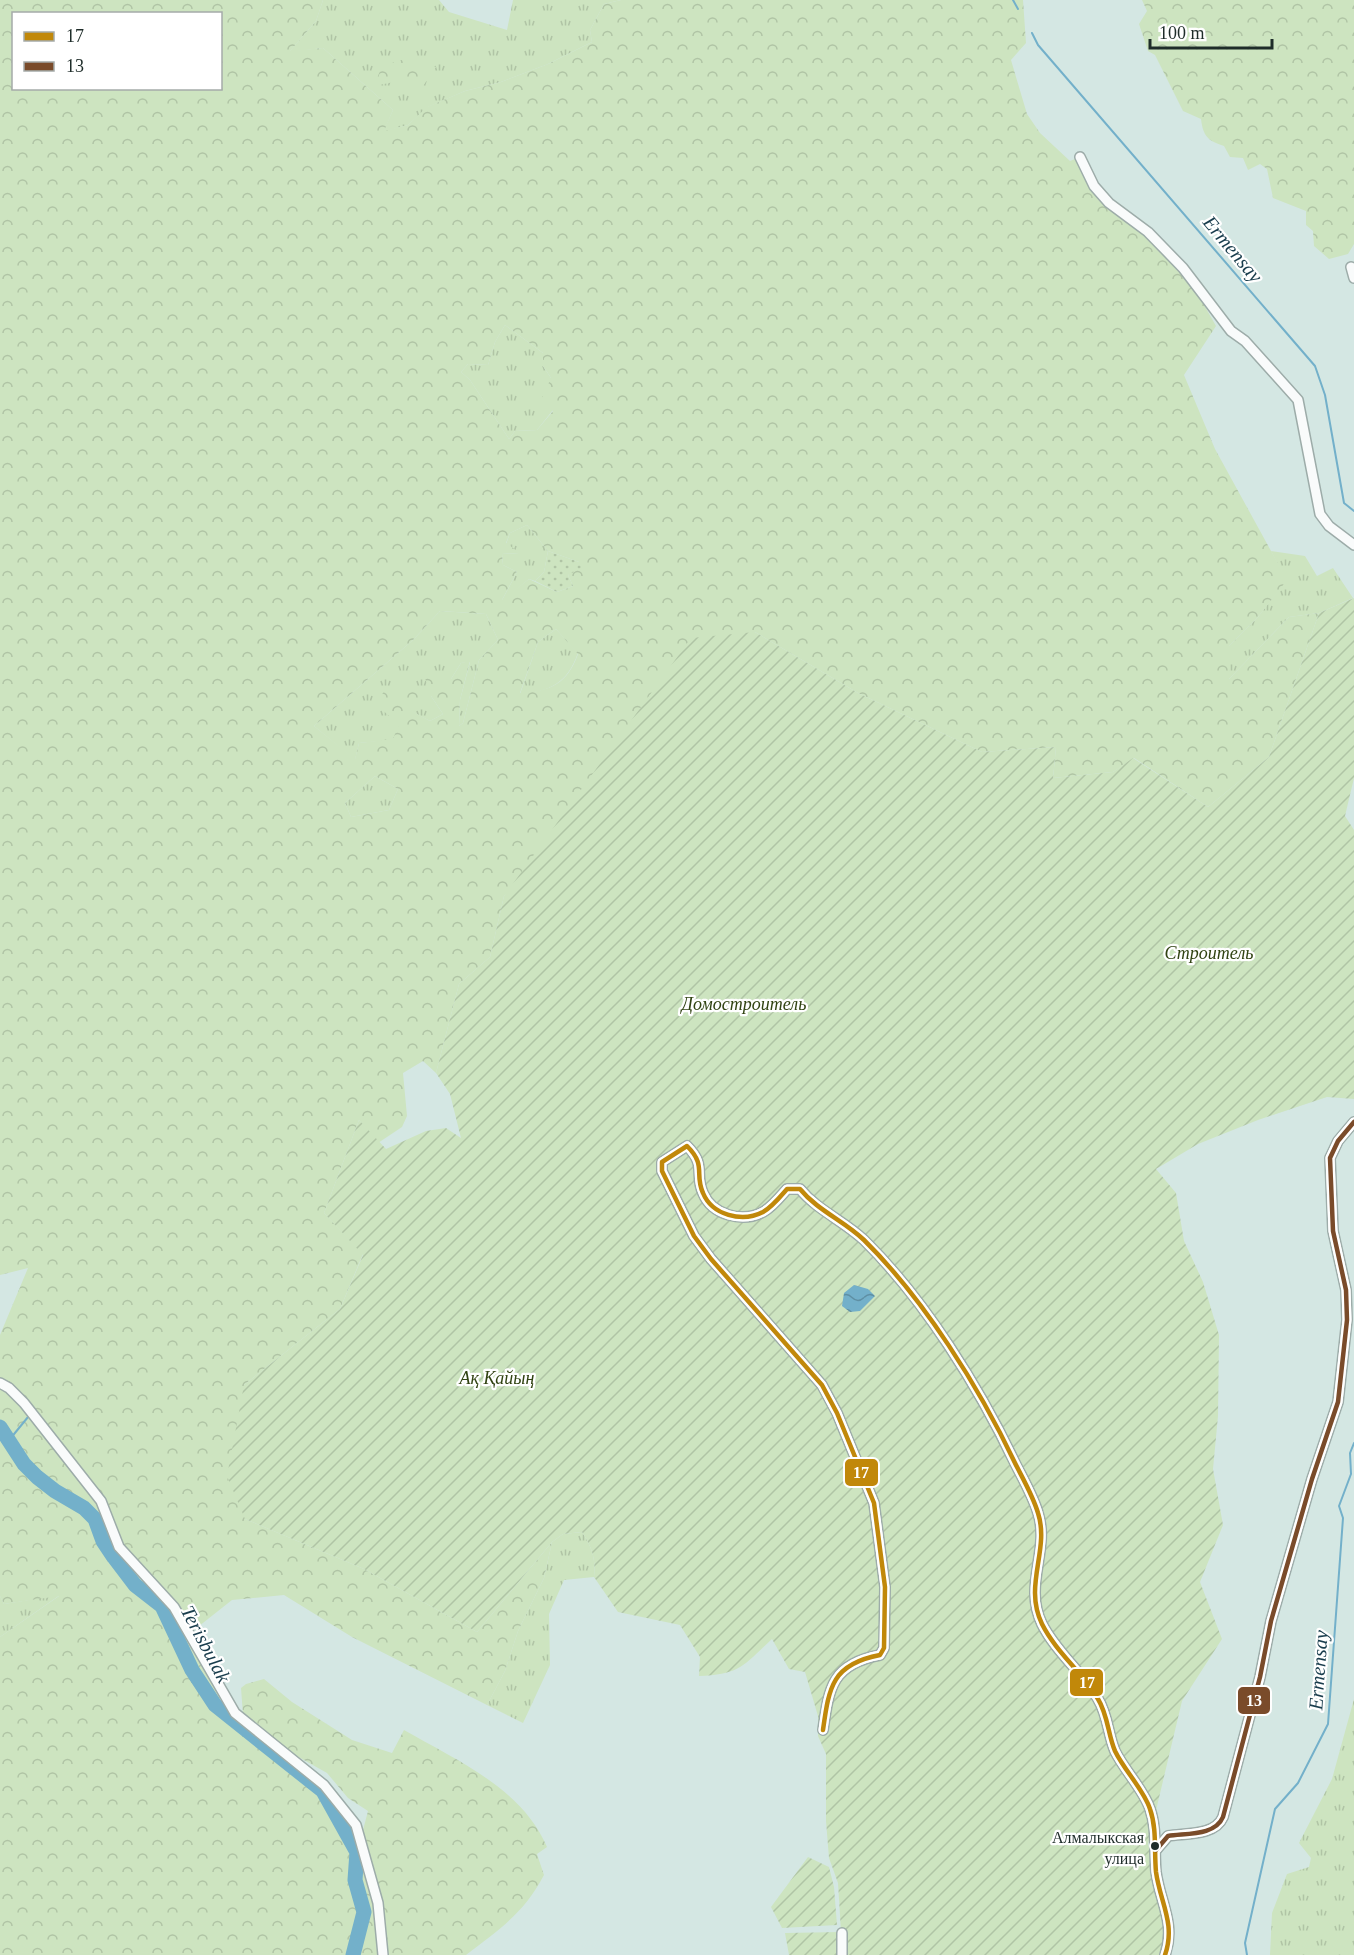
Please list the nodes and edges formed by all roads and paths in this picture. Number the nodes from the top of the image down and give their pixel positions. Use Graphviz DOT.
graph roads {
  1 [pos="1080,157"];
  2 [pos="1351,267"];
  3 [pos="1354,278"];
  4 [pos="1354,545"];
  5 [pos="1354,1122"];
  6 [pos="0,1383"];
  7 [pos="823,1730"];
  8 [pos="1156,1850"];
  9 [pos="842,1933"];
  10 [pos="383,1955"];
  11 [pos="842,1955"];
  12 [pos="1165,1955"];
  1 -- 4 [label="street"];
  2 -- 3 [label="street"];
  5 -- 8 [label="street"];
  6 -- 10 [label="street"];
  7 -- 8 [label="street"];
  8 -- 12 [label="street"];
  9 -- 11 [label="street"];
}
